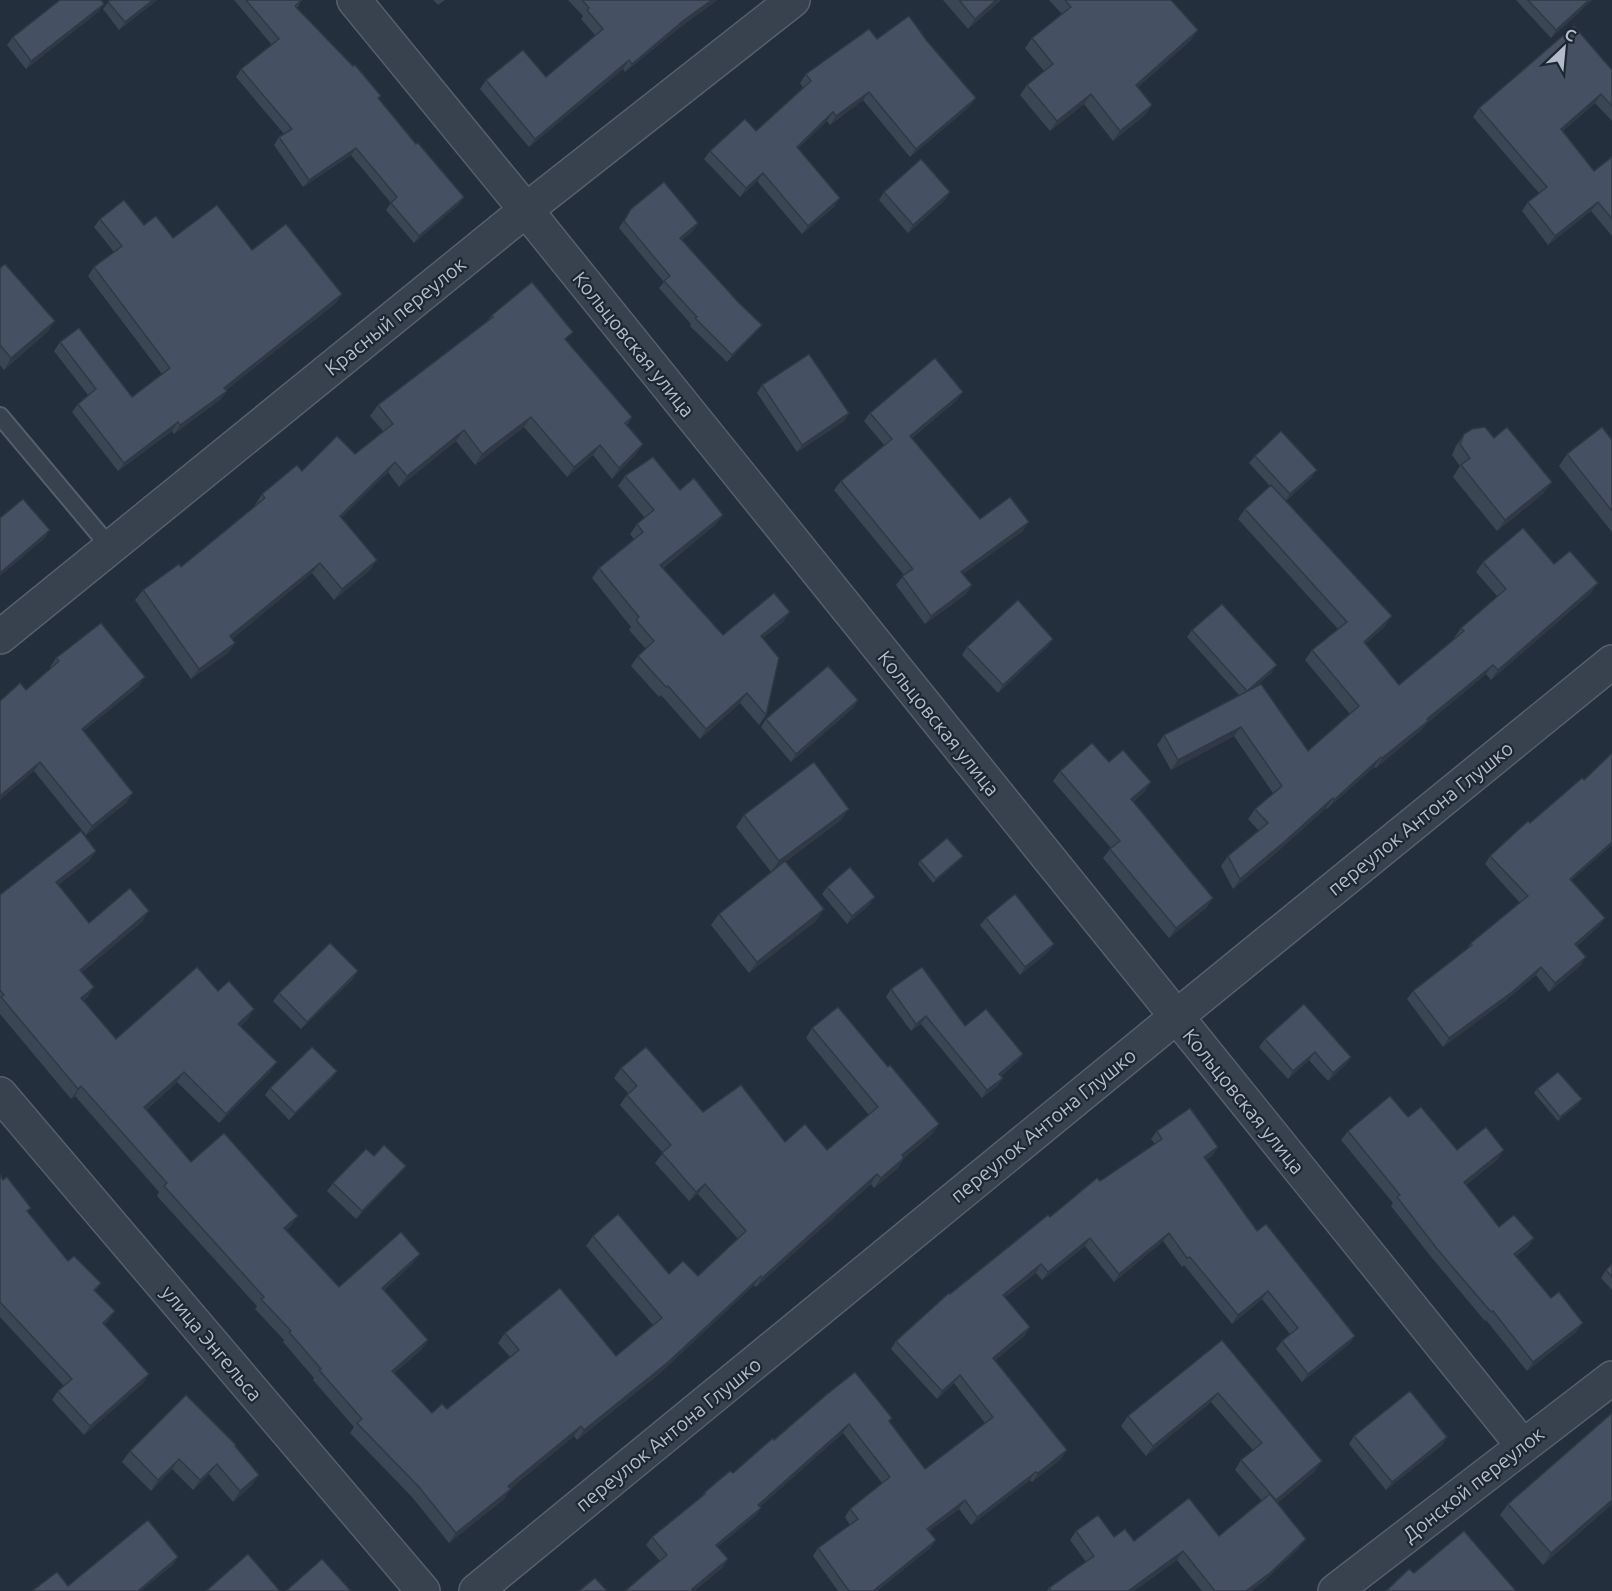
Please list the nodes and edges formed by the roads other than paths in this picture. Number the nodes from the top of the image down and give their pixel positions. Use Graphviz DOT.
graph roads {
  1 [pos="354,0"];
  2 [pos="793,0"];
  3 [pos="526,210"];
  4 [pos="0,416"];
  5 [pos="110,547"];
  6 [pos="0,637"];
  7 [pos="1612,662"];
  8 [pos="1176,1017"];
  9 [pos="0,1094"];
  10 [pos="1612,1378"];
  11 [pos="1523,1446"];
  12 [pos="423,1591"];
  13 [pos="476,1591"];
  14 [pos="1335,1591"];
  1 -- 3 [label="street, Кольцовская улица"];
  2 -- 3 [label="street, Красный переулок"];
  3 -- 5 [label="street, Красный переулок"];
  3 -- 8 [label="street, Кольцовская улица"];
  4 -- 5 [label="lane"];
  5 -- 6 [label="street, Красный переулок"];
  7 -- 8 [label="street, переулок Антона Глушко"];
  8 -- 11 [label="street, Кольцовская улица"];
  8 -- 13 [label="street, переулок Антона Глушко"];
  9 -- 12 [label="street, улица Энгельса"];
  10 -- 11 [label="street, Донской переулок"];
  11 -- 14 [label="street, Донской переулок"];
}
